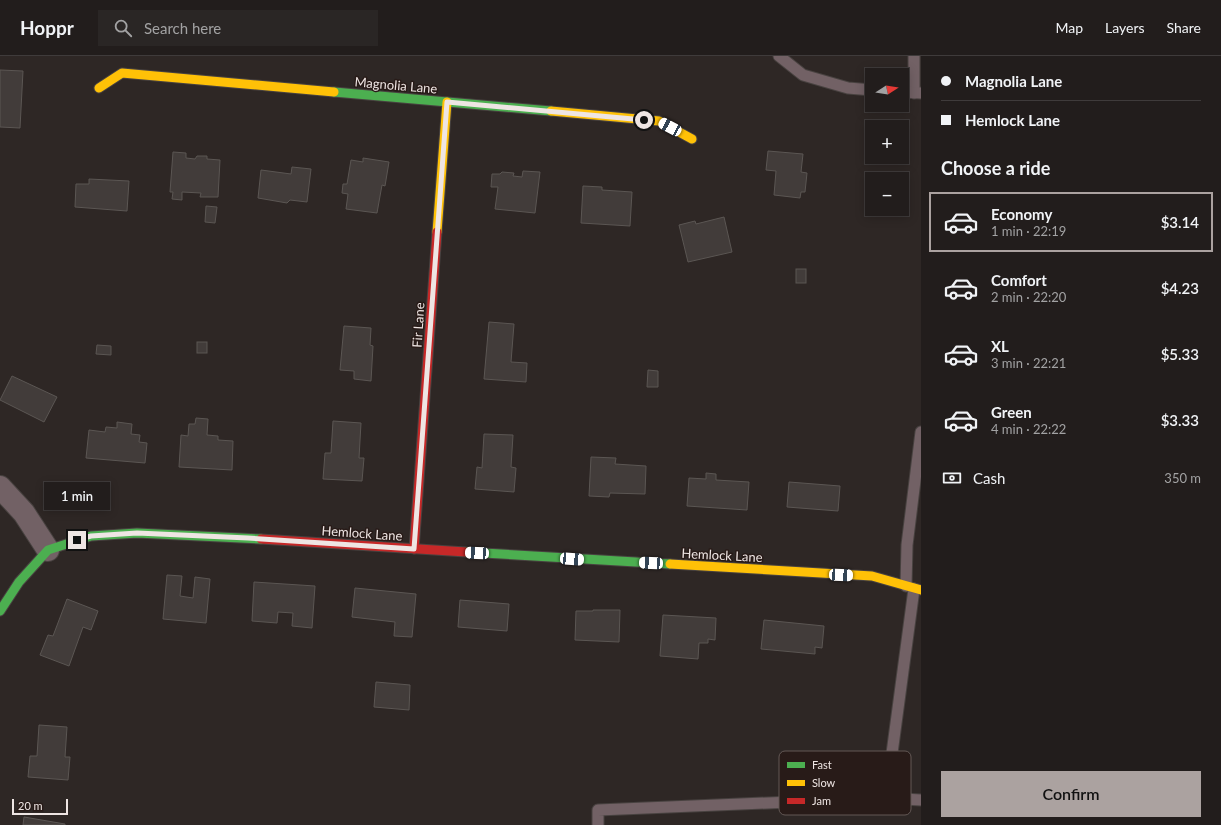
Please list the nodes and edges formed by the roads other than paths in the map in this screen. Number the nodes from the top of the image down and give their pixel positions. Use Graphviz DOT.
graph roads {
  1 [pos="779,56"];
  2 [pos="914,56"];
  3 [pos="99,88"];
  4 [pos="865,89"];
  5 [pos="918,93"];
  6 [pos="447,102"];
  7 [pos="692,139"];
  8 [pos="921,432"];
  9 [pos="0,487"];
  10 [pos="414,549"];
  11 [pos="48,550"];
  12 [pos="914,588"];
  13 [pos="0,611"];
  14 [pos="892,751"];
  15 [pos="911,799"];
  16 [pos="921,800"];
  17 [pos="779,802"];
  18 [pos="598,825"];
  1 -- 4 [label="lane"];
  2 -- 5 [label="lane"];
  3 -- 6 [label="street, Magnolia Lane"];
  6 -- 7 [label="street, Magnolia Lane"];
  6 -- 10 [label="street, Fir Lane"];
  8 -- 12 [label="lane"];
  9 -- 11 [label="street"];
  10 -- 11 [label="street, Hemlock Lane"];
  10 -- 12 [label="street, Hemlock Lane"];
  11 -- 13 [label="street, Hemlock Lane"];
  12 -- 14 [label="lane"];
  15 -- 16 [label="lane"];
  17 -- 18 [label="lane"];
}
